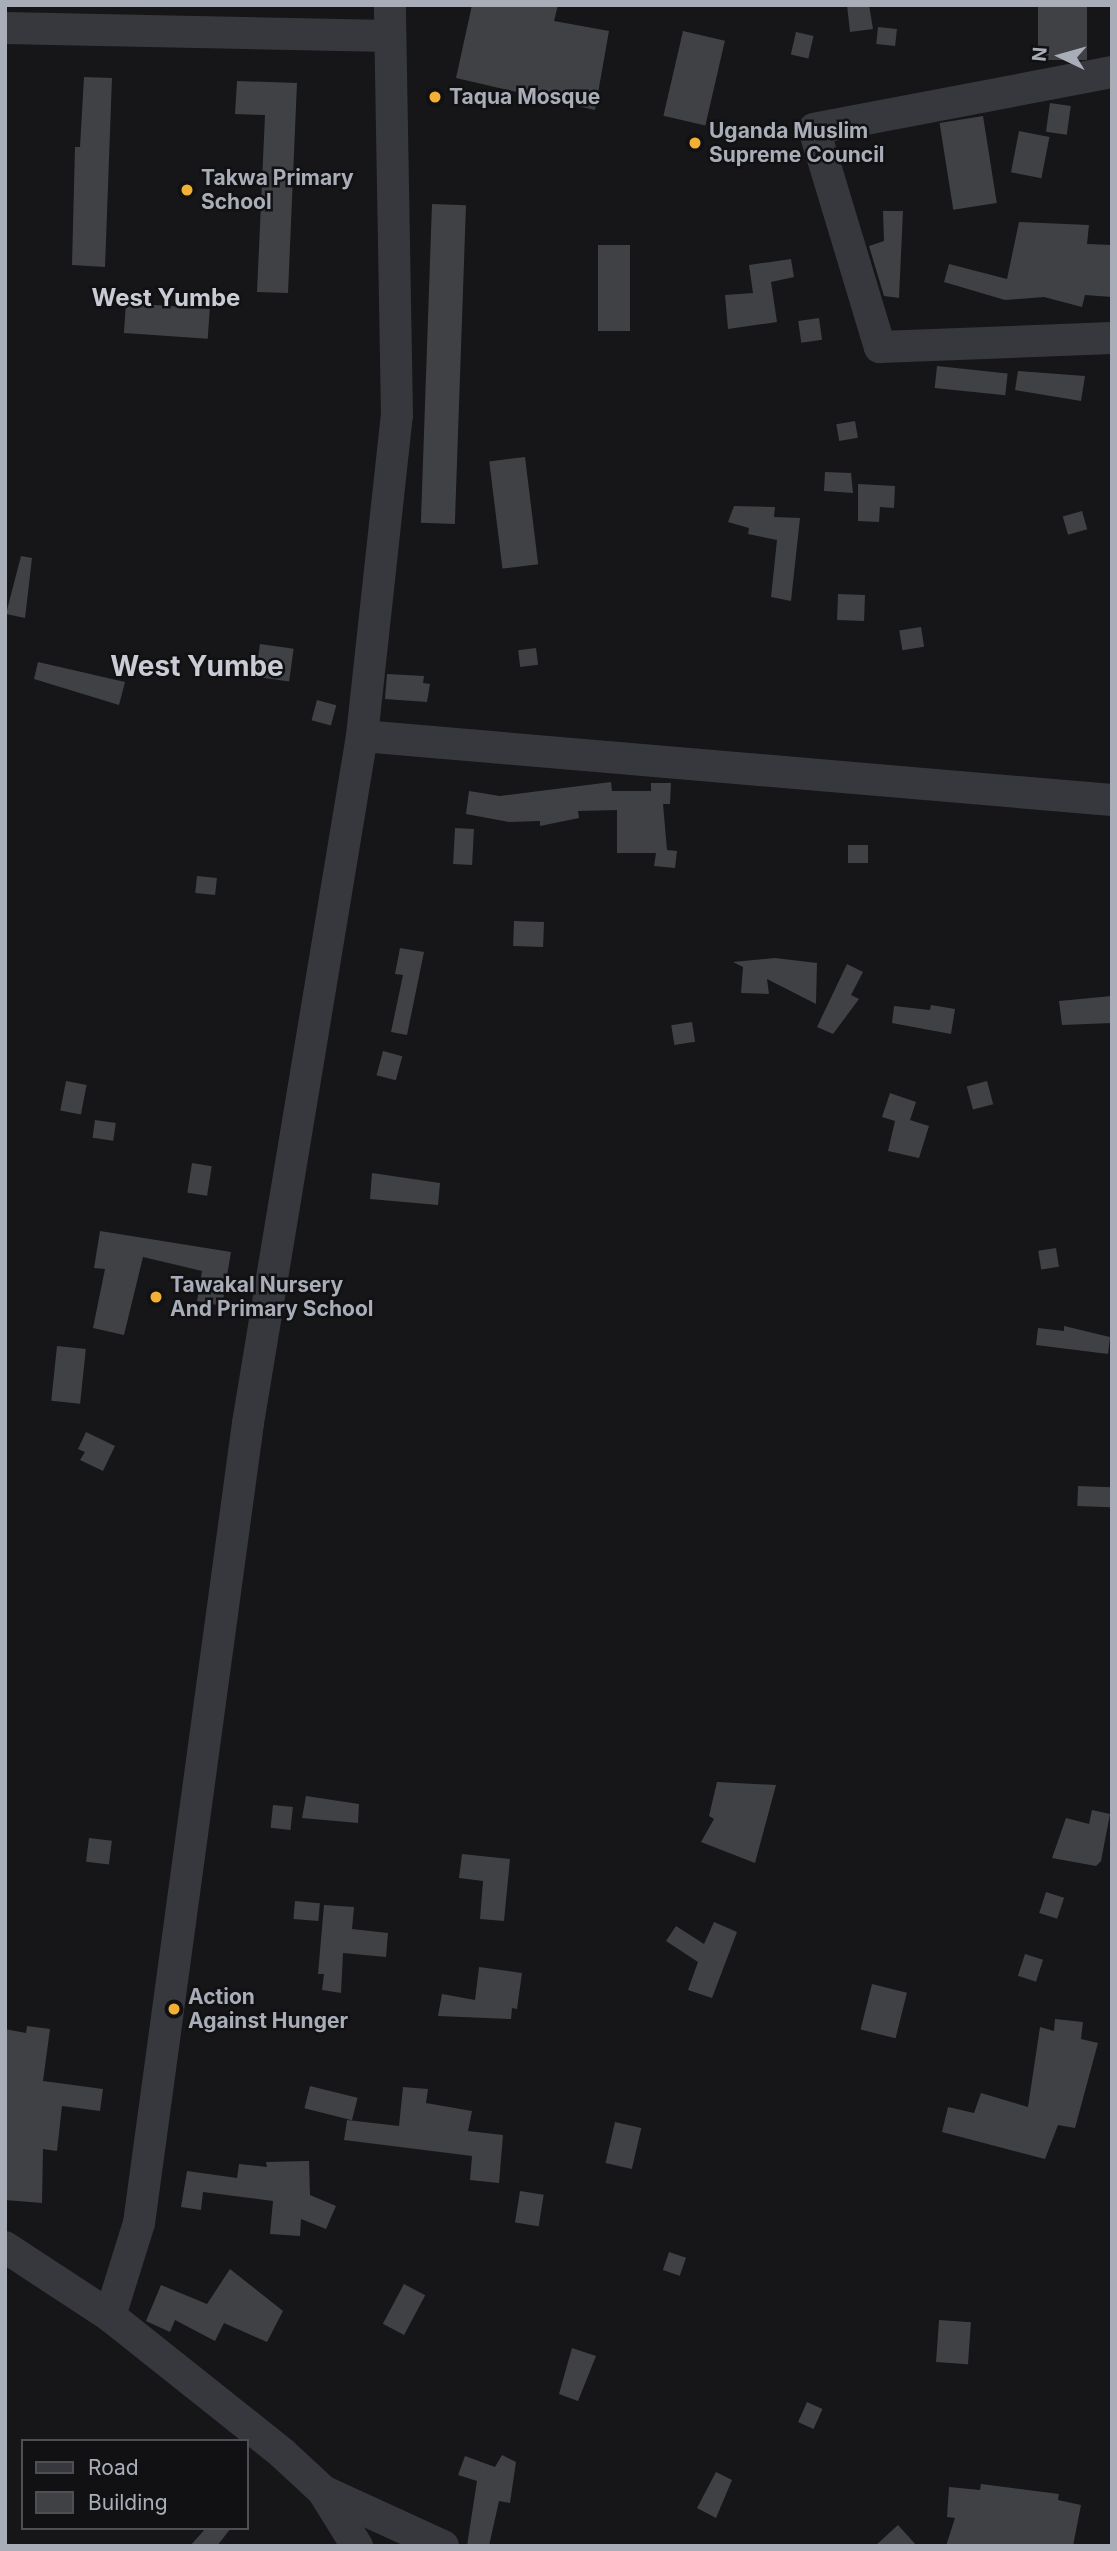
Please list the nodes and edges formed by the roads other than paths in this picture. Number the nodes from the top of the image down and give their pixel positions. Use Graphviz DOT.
graph roads {
  1 [pos="390,20"];
  2 [pos="5,28"];
  3 [pos="1112,72"];
  4 [pos="1112,338"];
  5 [pos="362,736"];
  6 [pos="1112,800"];
  7 [pos="5,2247"];
  8 [pos="110,2316"];
  9 [pos="323,2491"];
  10 [pos="357,2546"];
  11 [pos="443,2546"];
  1 -- 2 [label="street"];
  1 -- 5 [label="street"];
  3 -- 4 [label="street"];
  5 -- 6 [label="street"];
  5 -- 8 [label="street"];
  7 -- 8 [label="street"];
  8 -- 9 [label="street"];
  9 -- 10 [label="street"];
  9 -- 11 [label="street"];
}
